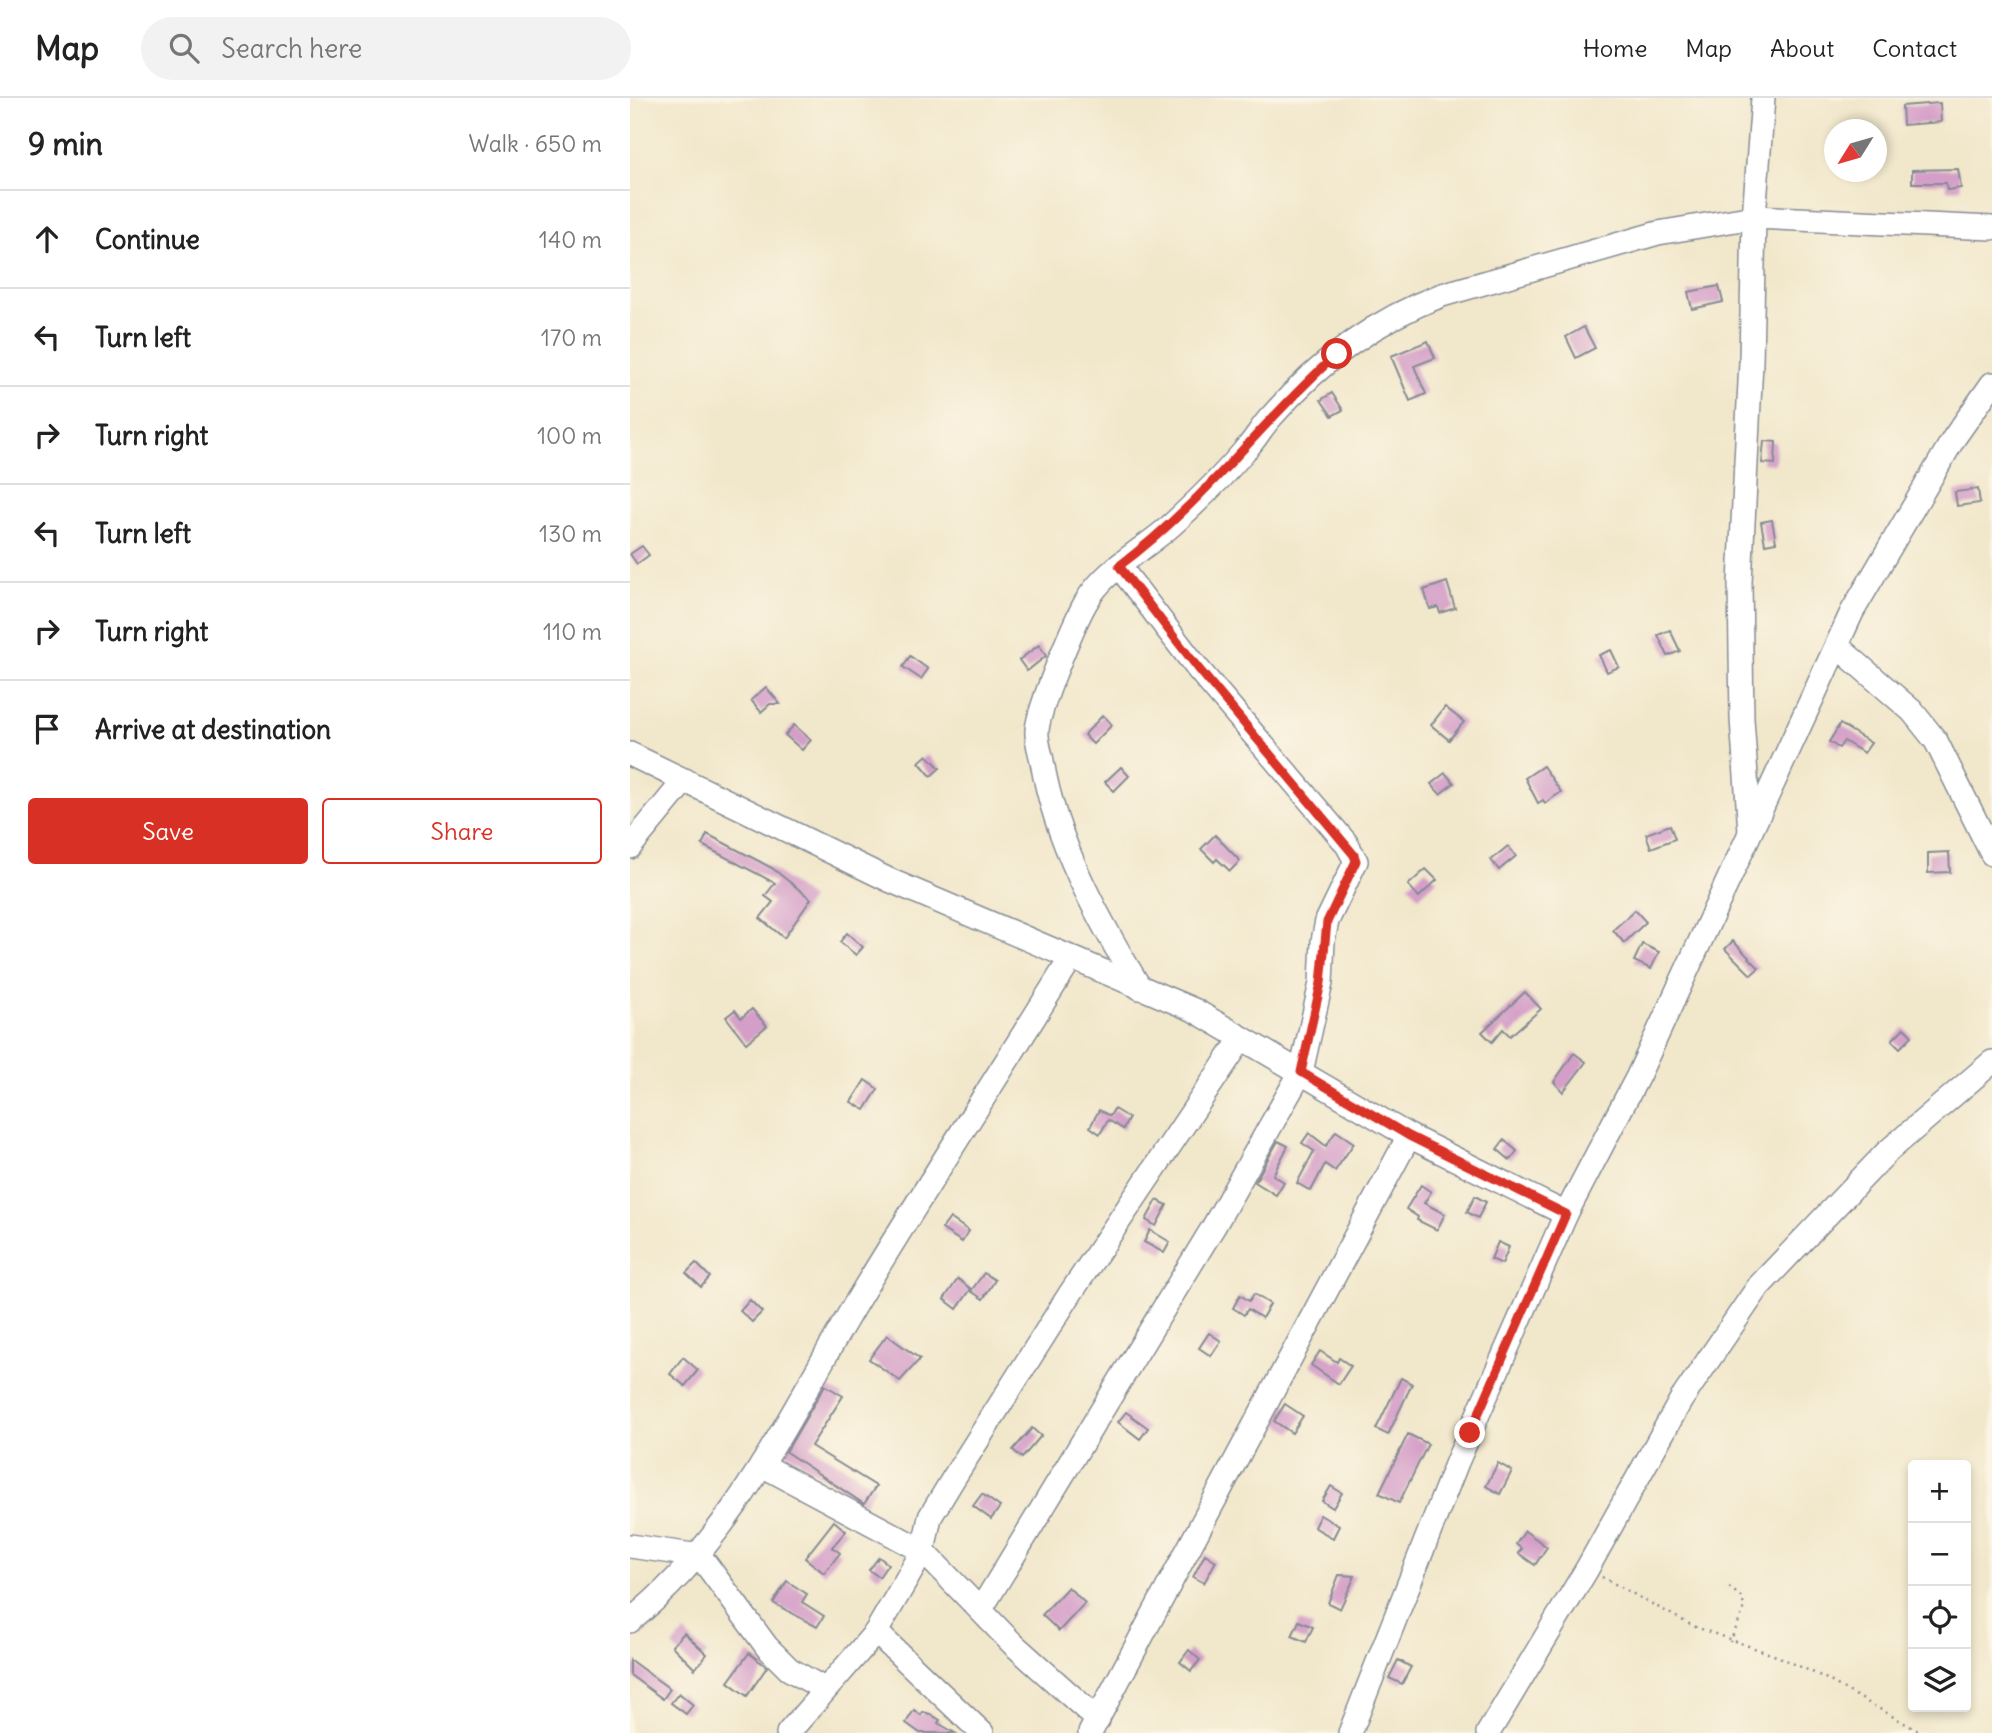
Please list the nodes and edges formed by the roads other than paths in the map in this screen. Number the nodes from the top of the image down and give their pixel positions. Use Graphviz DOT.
graph roads {
  1 [pos="1763,98"];
  2 [pos="1754,217"];
  3 [pos="1992,228"];
  4 [pos="1992,384"];
  5 [pos="1119,566"];
  6 [pos="1837,646"];
  7 [pos="630,754"];
  8 [pos="685,780"];
  9 [pos="1751,833"];
  10 [pos="630,847"];
  11 [pos="1992,854"];
  12 [pos="1071,958"];
  13 [pos="1140,988"];
  14 [pos="1242,1038"];
  15 [pos="1992,1062"];
  16 [pos="1301,1072"];
  17 [pos="1409,1136"];
  18 [pos="1566,1214"];
  19 [pos="762,1465"];
  20 [pos="630,1546"];
  21 [pos="923,1551"];
  22 [pos="699,1556"];
  23 [pos="981,1609"];
  24 [pos="630,1621"];
  25 [pos="876,1632"];
  26 [pos="824,1689"];
  27 [pos="1094,1726"];
  28 [pos="788,1733"];
  29 [pos="982,1733"];
  30 [pos="1350,1733"];
  31 [pos="1488,1733"];
  1 -- 2 [label="street"];
  2 -- 3 [label="street"];
  2 -- 5 [label="street"];
  2 -- 9 [label="street"];
  4 -- 6 [label="street"];
  5 -- 13 [label="street"];
  5 -- 16 [label="street"];
  6 -- 9 [label="street"];
  6 -- 11 [label="street"];
  7 -- 8 [label="street"];
  8 -- 10 [label="street"];
  8 -- 12 [label="street"];
  9 -- 18 [label="street"];
  12 -- 13 [label="street"];
  12 -- 19 [label="street"];
  13 -- 14 [label="street"];
  14 -- 16 [label="street"];
  14 -- 21 [label="street"];
  15 -- 31 [label="street"];
  16 -- 17 [label="street"];
  16 -- 23 [label="street"];
  17 -- 18 [label="street"];
  17 -- 27 [label="street"];
  18 -- 30 [label="street"];
  19 -- 21 [label="street"];
  19 -- 22 [label="street"];
  20 -- 22 [label="street"];
  21 -- 23 [label="street"];
  21 -- 25 [label="street"];
  22 -- 24 [label="street"];
  22 -- 26 [label="street"];
  23 -- 27 [label="street"];
  25 -- 26 [label="street"];
  25 -- 29 [label="street"];
  26 -- 28 [label="street"];
}
